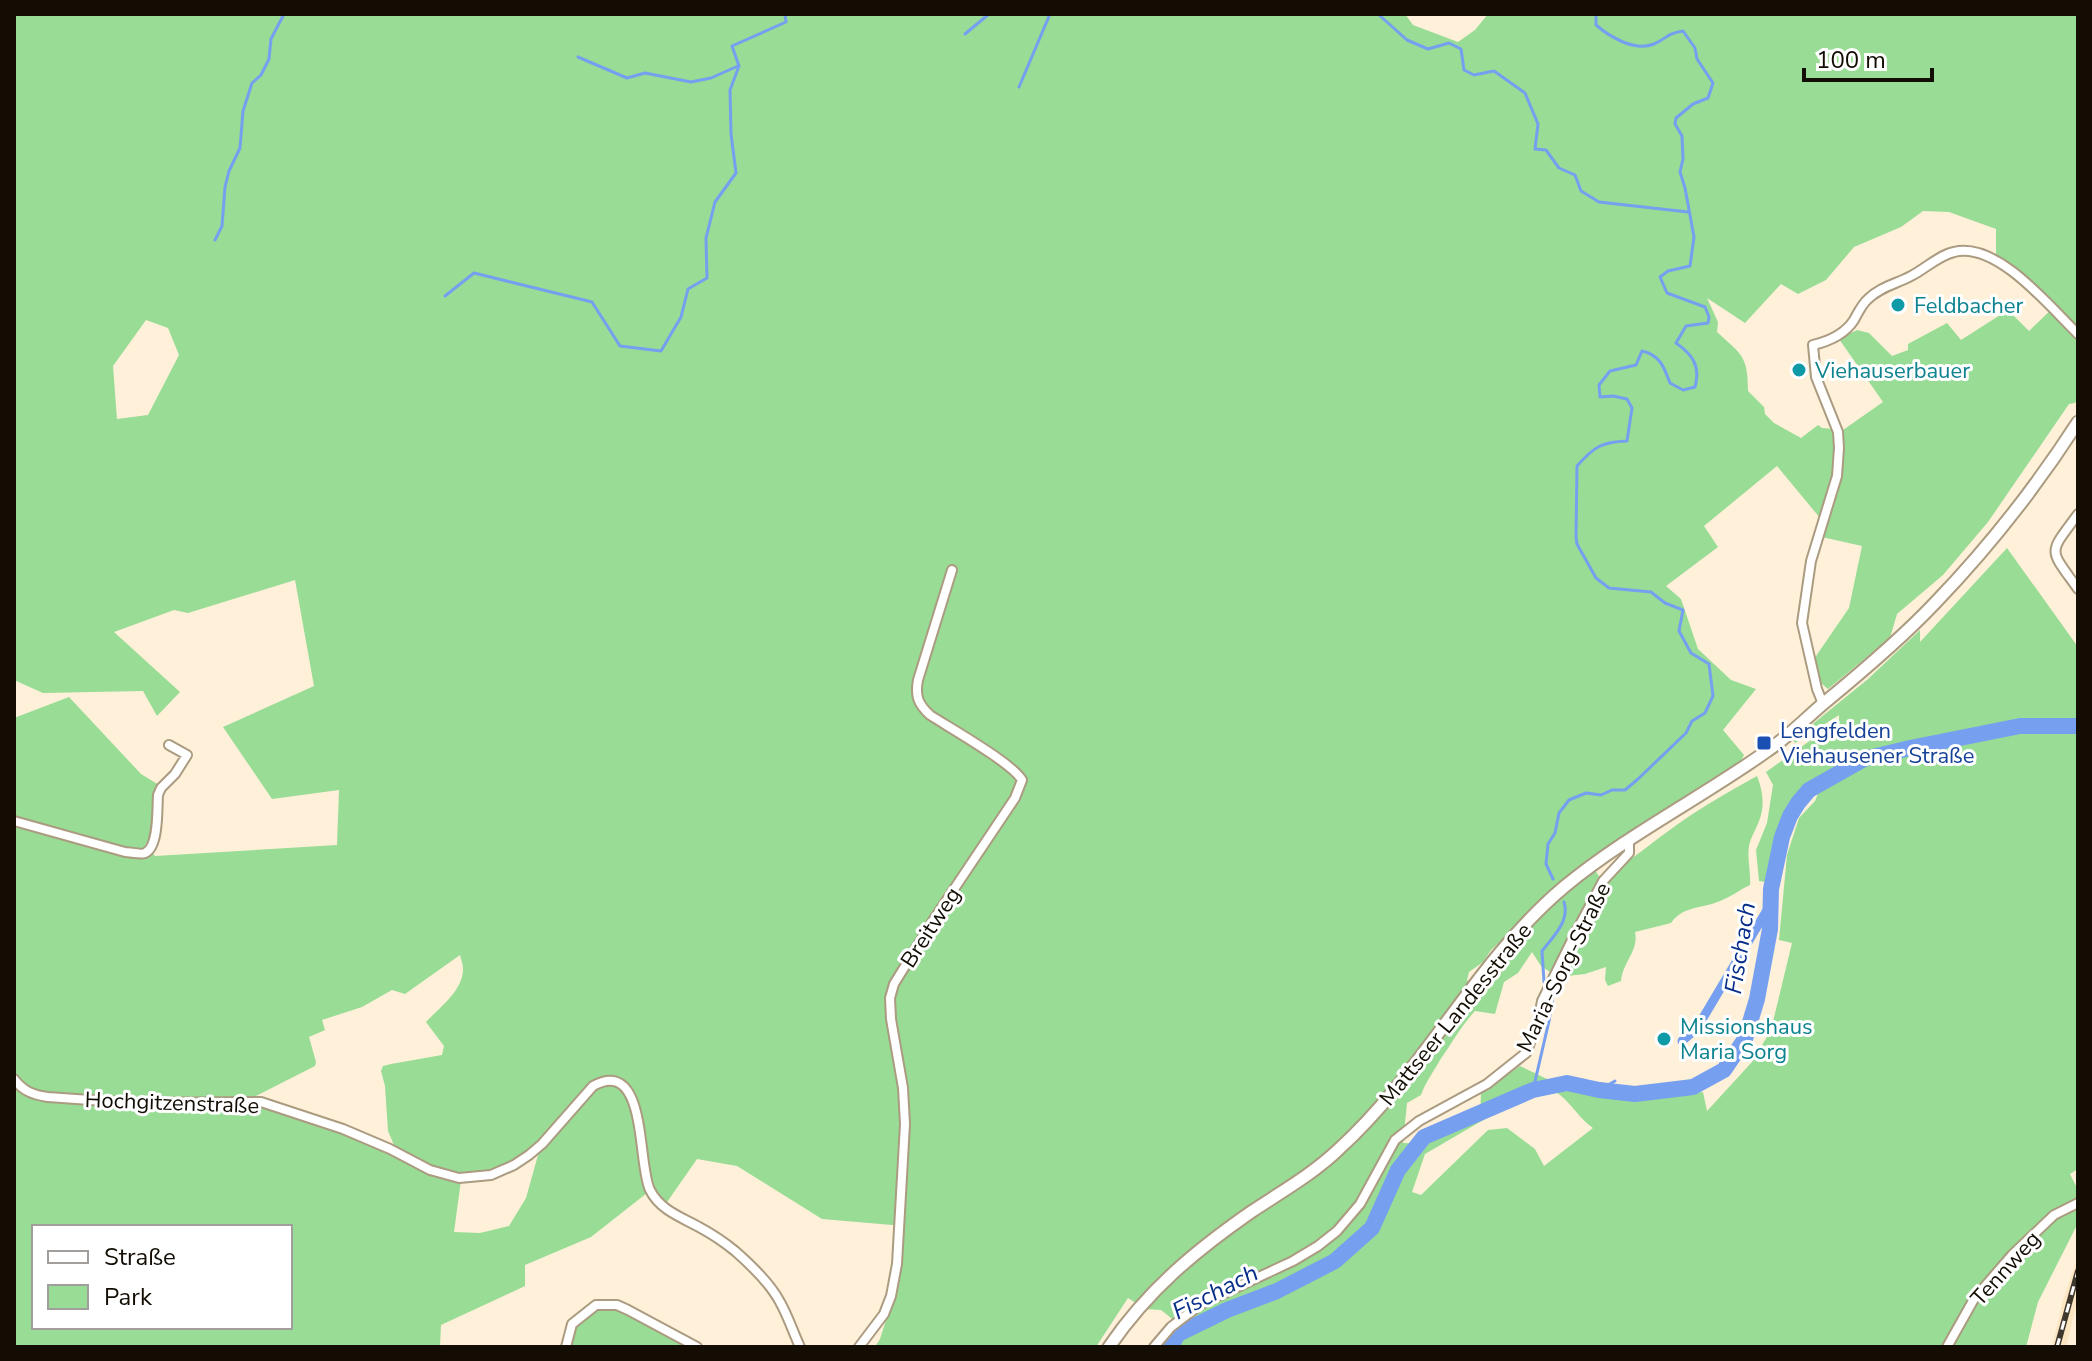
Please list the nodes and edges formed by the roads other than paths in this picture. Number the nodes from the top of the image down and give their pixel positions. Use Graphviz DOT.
graph roads {
  1 [pos="2078,334"];
  2 [pos="2078,422"];
  3 [pos="2078,514"];
  4 [pos="952,570"];
  5 [pos="2078,589"];
  6 [pos="1823,704"];
  7 [pos="169,745"];
  8 [pos="14,821"];
  9 [pos="1629,840"];
  10 [pos="14,1079"];
  11 [pos="2078,1203"];
  12 [pos="566,1347"];
  13 [pos="697,1347"];
  14 [pos="800,1347"];
  15 [pos="859,1347"];
  16 [pos="1109,1347"];
  17 [pos="1154,1347"];
  18 [pos="1947,1347"];
  1 -- 6 [label="street"];
  2 -- 6 [label="main road, Mattseer Landesstraße"];
  3 -- 5 [label="street"];
  4 -- 15 [label="street, Breitweg"];
  6 -- 9 [label="main road, Mattseer Landesstraße"];
  7 -- 8 [label="street"];
  9 -- 16 [label="main road, Mattseer Landesstraße"];
  9 -- 17 [label="street, Maria-Sorg-Straße"];
  10 -- 14 [label="street, Hochgitzenstraße"];
  11 -- 18 [label="street, Tennweg"];
  12 -- 13 [label="street"];
}
